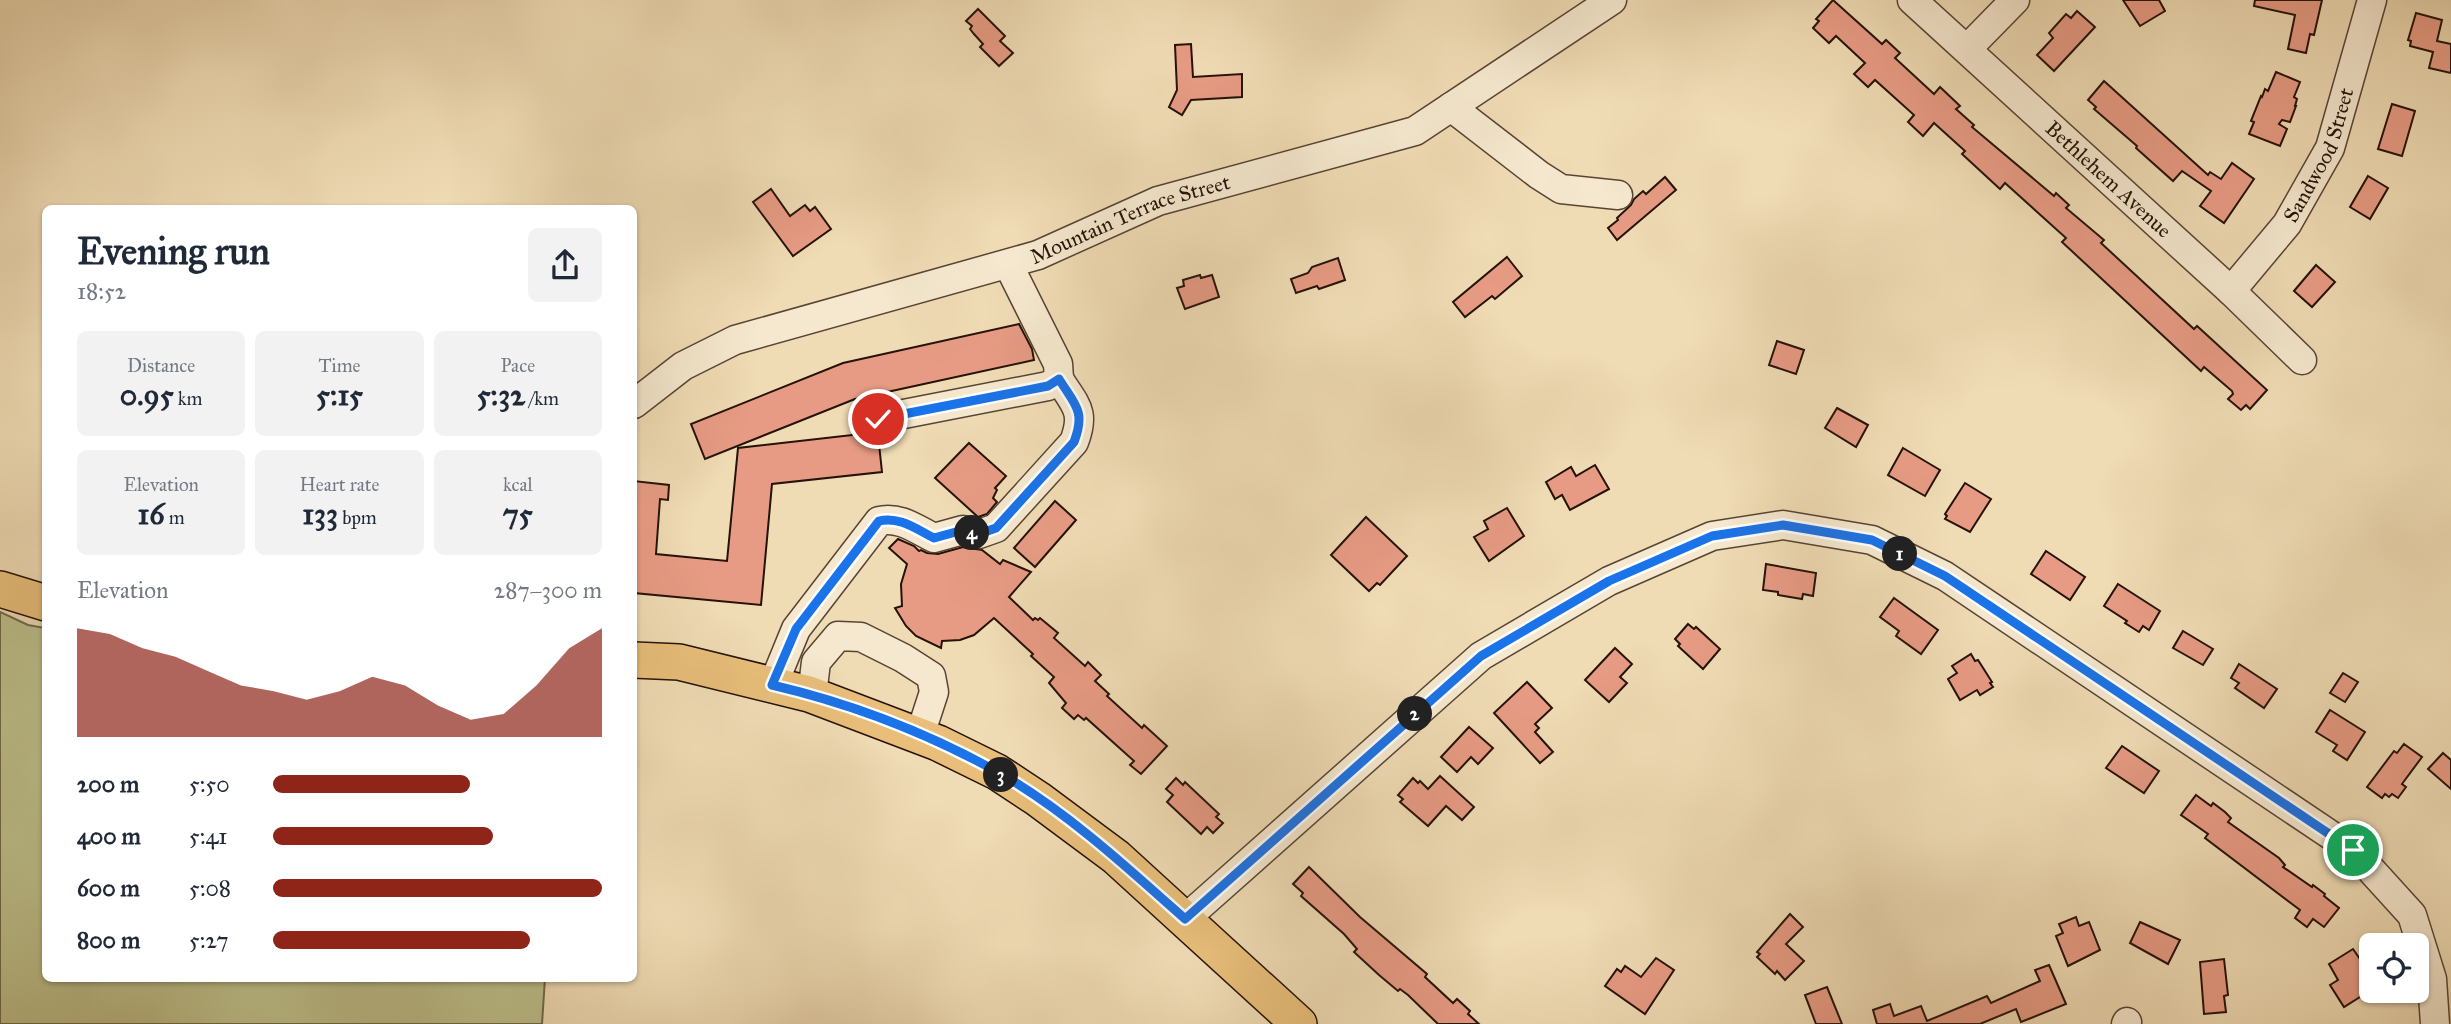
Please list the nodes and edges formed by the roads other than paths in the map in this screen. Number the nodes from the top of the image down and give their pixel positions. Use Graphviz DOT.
graph roads {
  1 [pos="1612,0"];
  2 [pos="1912,0"];
  3 [pos="2015,0"];
  4 [pos="2372,0"];
  5 [pos="1967,49"];
  6 [pos="1451,107"];
  7 [pos="1618,195"];
  8 [pos="1008,264"];
  9 [pos="2231,291"];
  10 [pos="2302,360"];
  11 [pos="1059,379"];
  12 [pos="637,402"];
  13 [pos="878,419"];
  14 [pos="0,589"];
  15 [pos="42,602"];
  16 [pos="637,660"];
  17 [pos="772,685"];
  18 [pos="812,695"];
  19 [pos="920,735"];
  20 [pos="1185,919"];
  21 [pos="1300,1024"];
  22 [pos="2435,1024"];
  1 -- 6 [label="street, Mountain Terrace Street"];
  2 -- 5 [label="street, Bethlehem Avenue"];
  3 -- 5 [label="street"];
  4 -- 9 [label="street, Sandwood Street"];
  5 -- 9 [label="street, Bethlehem Avenue"];
  6 -- 7 [label="street"];
  6 -- 8 [label="street, Mountain Terrace Street"];
  8 -- 11 [label="street"];
  8 -- 12 [label="street, Mountain Terrace Street"];
  9 -- 10 [label="street, Bethlehem Avenue"];
  11 -- 13 [label="street"];
  11 -- 17 [label="street"];
  14 -- 15 [label="main road"];
  16 -- 17 [label="main road"];
  17 -- 18 [label="main road"];
  18 -- 19 [label="main road"];
  18 -- 19 [label="street"];
  19 -- 20 [label="main road"];
  20 -- 21 [label="main road"];
  20 -- 22 [label="street"];
}
